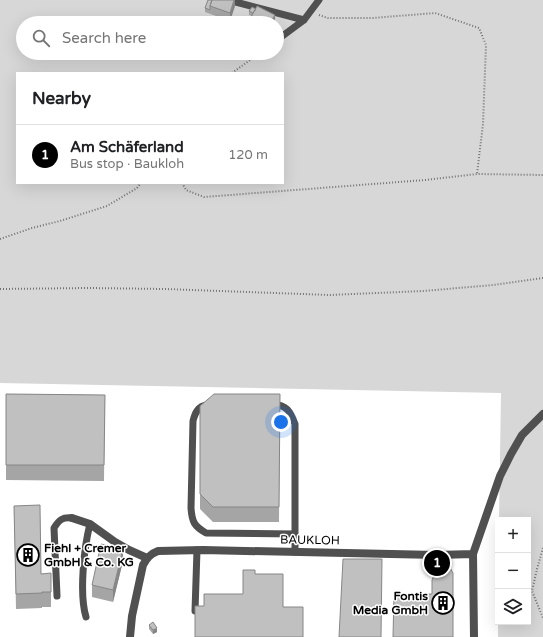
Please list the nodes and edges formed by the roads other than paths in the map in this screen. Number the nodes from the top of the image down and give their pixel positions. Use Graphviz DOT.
graph roads {
  1 [pos="228,0"];
  2 [pos="319,0"];
  3 [pos="304,20"];
  4 [pos="284,35"];
  5 [pos="266,404"];
  6 [pos="212,405"];
  7 [pos="543,414"];
  8 [pos="72,518"];
  9 [pos="90,524"];
  10 [pos="295,534"];
  11 [pos="197,550"];
  12 [pos="295,552"];
  13 [pos="473,554"];
  14 [pos="147,558"];
  15 [pos="57,596"];
  16 [pos="196,611"];
  17 [pos="86,617"];
  18 [pos="130,637"];
  19 [pos="474,637"];
  1 -- 3 [label="lane"];
  2 -- 3 [label="lane"];
  3 -- 4 [label="lane"];
  5 -- 10 [label="lane"];
  6 -- 10 [label="lane"];
  7 -- 13 [label="street"];
  8 -- 9 [label="street"];
  8 -- 15 [label="lane"];
  9 -- 14 [label="street"];
  9 -- 17 [label="lane"];
  10 -- 12 [label="lane"];
  11 -- 12 [label="street, BAUKLOH"];
  11 -- 14 [label="street, BAUKLOH"];
  11 -- 16 [label="lane"];
  12 -- 13 [label="street, BAUKLOH"];
  13 -- 19 [label="street"];
  14 -- 18 [label="street"];
}
